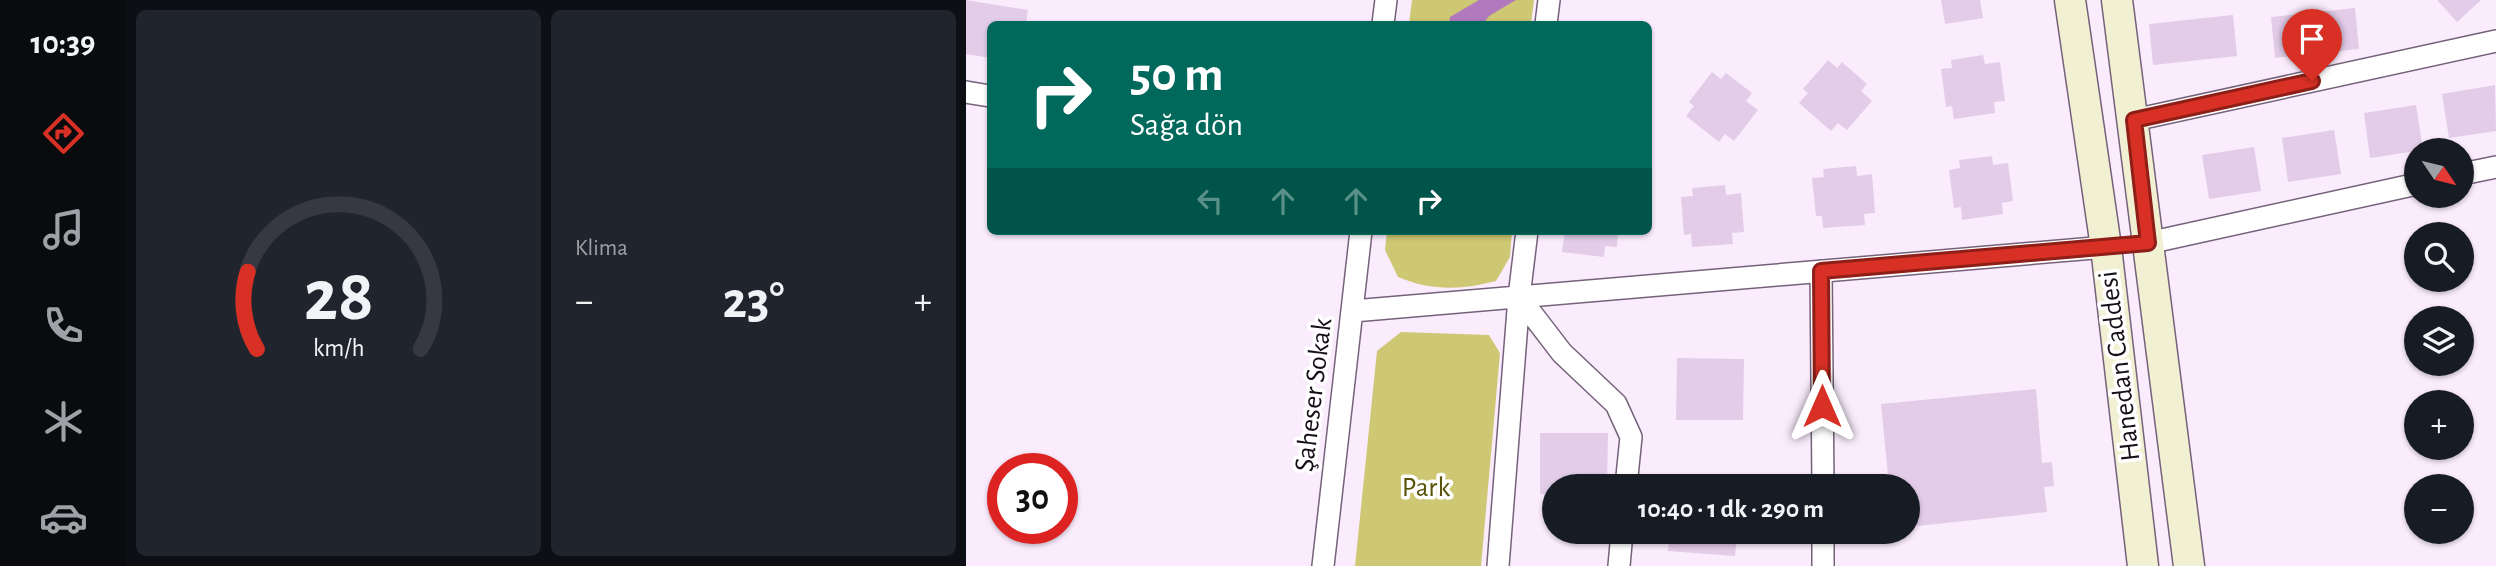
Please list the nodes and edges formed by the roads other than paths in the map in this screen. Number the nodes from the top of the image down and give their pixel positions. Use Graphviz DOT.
graph roads {
  1 [pos="1386,0"];
  2 [pos="1549,0"];
  3 [pos="2070,0"];
  4 [pos="2117,0"];
  5 [pos="1383,21"];
  6 [pos="1546,21"];
  7 [pos="2496,41"];
  8 [pos="966,92"];
  9 [pos="987,96"];
  10 [pos="2134,120"];
  11 [pos="2496,167"];
  12 [pos="2474,172"];
  13 [pos="2404,187"];
  14 [pos="1361,235"];
  15 [pos="1527,235"];
  16 [pos="2148,243"];
  17 [pos="2106,247"];
  18 [pos="1821,271"];
  19 [pos="1519,297"];
  20 [pos="1353,311"];
  21 [pos="1627,474"];
  22 [pos="1823,474"];
  23 [pos="1621,544"];
  24 [pos="1823,544"];
  25 [pos="1322,566"];
  26 [pos="1498,566"];
  27 [pos="1619,566"];
  28 [pos="1823,566"];
  29 [pos="2143,566"];
  30 [pos="2189,566"];
  1 -- 5 [label="street"];
  2 -- 6 [label="street"];
  3 -- 17 [label="street, Hanedan Caddesi"];
  4 -- 10 [label="street, Hanedan Caddesi"];
  7 -- 10 [label="street"];
  8 -- 9 [label="street"];
  10 -- 16 [label="street, Hanedan Caddesi"];
  11 -- 12 [label="street"];
  13 -- 16 [label="street"];
  14 -- 20 [label="street, Şaheser Sokak"];
  15 -- 19 [label="street"];
  16 -- 17 [label="street"];
  16 -- 30 [label="street, Hanedan Caddesi"];
  17 -- 18 [label="street"];
  17 -- 29 [label="street, Hanedan Caddesi"];
  18 -- 19 [label="street"];
  18 -- 22 [label="street"];
  19 -- 20 [label="street"];
  19 -- 21 [label="street"];
  19 -- 26 [label="street"];
  20 -- 25 [label="street, Şaheser Sokak"];
  23 -- 27 [label="street"];
  24 -- 28 [label="street"];
}
